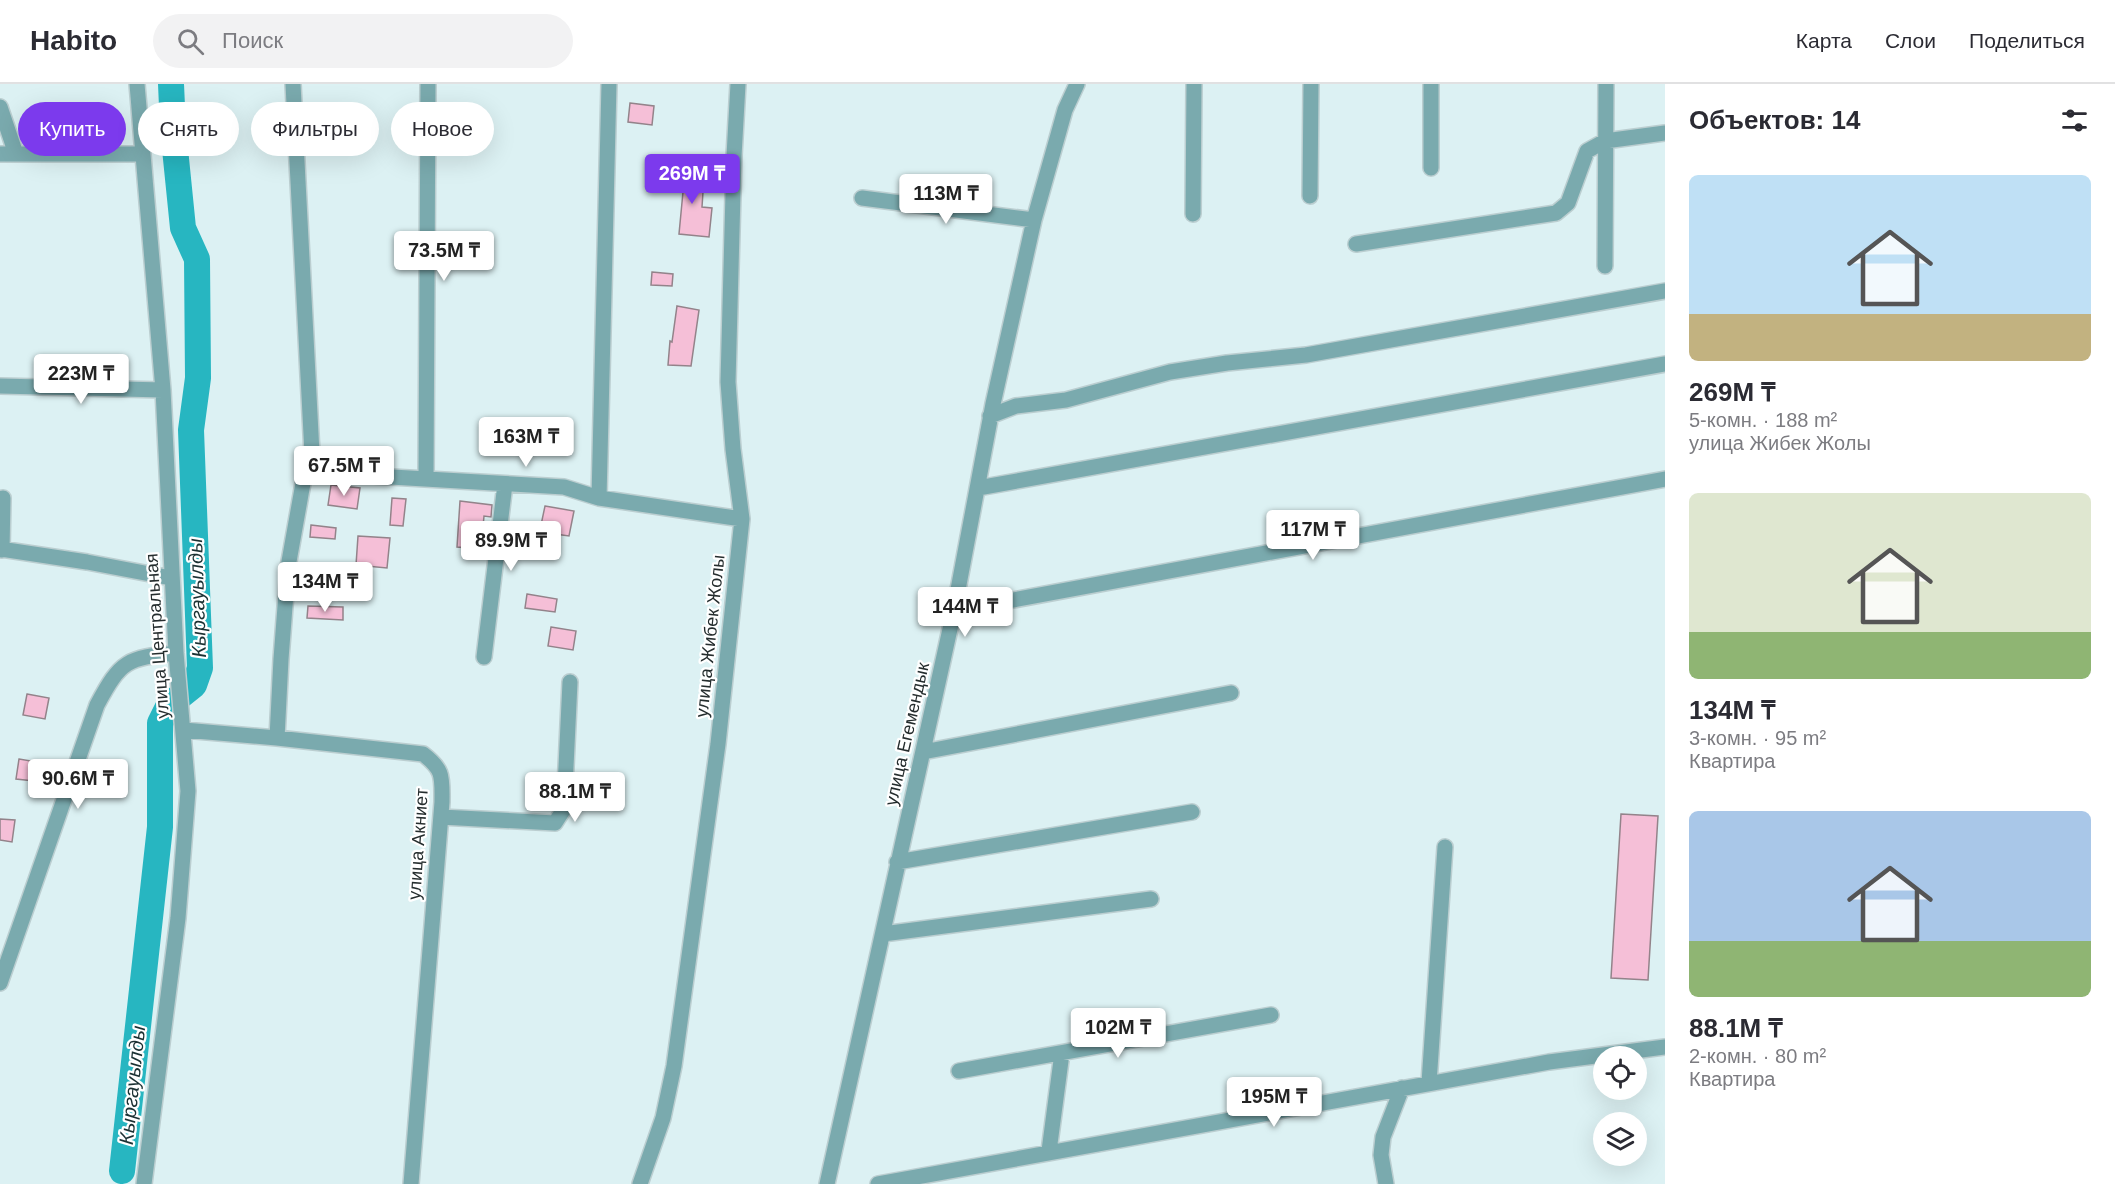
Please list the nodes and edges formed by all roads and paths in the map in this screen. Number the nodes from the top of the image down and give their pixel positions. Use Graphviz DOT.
graph roads {
  1 [pos="137,84"];
  2 [pos="293,84"];
  3 [pos="428,84"];
  4 [pos="609,84"];
  5 [pos="738,84"];
  6 [pos="1077,84"];
  7 [pos="1194,84"];
  8 [pos="1311,84"];
  9 [pos="1431,84"];
  10 [pos="1606,84"];
  11 [pos="138,102"];
  12 [pos="0,107"];
  13 [pos="1665,133"];
  14 [pos="1605,141"];
  15 [pos="0,154"];
  16 [pos="16,154"];
  17 [pos="138,154"];
  18 [pos="142,156"];
  19 [pos="1431,168"];
  20 [pos="1310,196"];
  21 [pos="862,198"];
  22 [pos="1193,214"];
  23 [pos="1034,220"];
  24 [pos="1356,244"];
  25 [pos="1605,266"];
  26 [pos="1665,291"];
  27 [pos="1665,364"];
  28 [pos="0,386"];
  29 [pos="163,390"];
  30 [pos="990,416"];
  31 [pos="313,473"];
  32 [pos="426,479"];
  33 [pos="1665,479"];
  34 [pos="505,484"];
  35 [pos="978,488"];
  36 [pos="3,498"];
  37 [pos="599,498"];
  38 [pos="742,519"];
  39 [pos="1,550"];
  40 [pos="171,578"];
  41 [pos="954,611"];
  42 [pos="176,653"];
  43 [pos="484,657"];
  44 [pos="570,682"];
  45 [pos="1231,693"];
  46 [pos="184,730"];
  47 [pos="277,738"];
  48 [pos="923,752"];
  49 [pos="1192,812"];
  50 [pos="441,818"];
  51 [pos="1445,847"];
  52 [pos="897,862"];
  53 [pos="1150,899"];
  54 [pos="883,934"];
  55 [pos="0,983"];
  56 [pos="1271,1015"];
  57 [pos="1665,1047"];
  58 [pos="1062,1053"];
  59 [pos="959,1071"];
  60 [pos="1430,1083"];
  61 [pos="1402,1088"];
  62 [pos="1049,1151"];
  63 [pos="144,1184"];
  64 [pos="411,1184"];
  65 [pos="640,1184"];
  66 [pos="827,1184"];
  67 [pos="878,1184"];
  68 [pos="1386,1184"];
  1 -- 11 [label="street, улица Центральная"];
  2 -- 31 [label="street"];
  3 -- 32 [label="street"];
  4 -- 37 [label="street"];
  5 -- 38 [label="street, улица Жибек Жолы"];
  6 -- 23 [label="street, улица Егемендык"];
  7 -- 22 [label="street"];
  8 -- 20 [label="street"];
  9 -- 19 [label="street"];
  10 -- 14 [label="street"];
  12 -- 16 [label="street"];
  13 -- 14 [label="street"];
  14 -- 24 [label="street"];
  14 -- 25 [label="street"];
  15 -- 16 [label="street"];
  16 -- 17 [label="street"];
  18 -- 29 [label="street, улица Центральная"];
  21 -- 23 [label="street"];
  23 -- 30 [label="street, улица Егемендык"];
  26 -- 30 [label="street"];
  27 -- 35 [label="street"];
  28 -- 29 [label="street"];
  29 -- 40 [label="street, улица Центральная"];
  30 -- 35 [label="street, улица Егемендык"];
  31 -- 32 [label="street"];
  31 -- 47 [label="street"];
  32 -- 34 [label="street"];
  33 -- 41 [label="street"];
  34 -- 37 [label="street"];
  34 -- 43 [label="street"];
  35 -- 41 [label="street, улица Егемендык"];
  36 -- 39 [label="street"];
  37 -- 38 [label="street"];
  38 -- 65 [label="street, улица Жибек Жолы"];
  39 -- 40 [label="street"];
  40 -- 42 [label="street, улица Центральная"];
  41 -- 48 [label="street, улица Егемендык"];
  42 -- 46 [label="street, улица Центральная"];
  42 -- 55 [label="street"];
  44 -- 50 [label="street"];
  45 -- 48 [label="street"];
  46 -- 47 [label="street, улица Акниет"];
  46 -- 63 [label="street, улица Центральная"];
  47 -- 50 [label="street, улица Акниет"];
  48 -- 52 [label="street, улица Егемендык"];
  49 -- 52 [label="street"];
  50 -- 64 [label="street, улица Акниет"];
  51 -- 60 [label="street"];
  52 -- 54 [label="street, улица Егемендык"];
  53 -- 54 [label="street"];
  54 -- 66 [label="street, улица Егемендык"];
  56 -- 58 [label="street"];
  57 -- 60 [label="street"];
  58 -- 59 [label="street"];
  58 -- 62 [label="street"];
  60 -- 61 [label="street"];
  61 -- 62 [label="street"];
  61 -- 68 [label="street"];
  62 -- 67 [label="street"];
}
